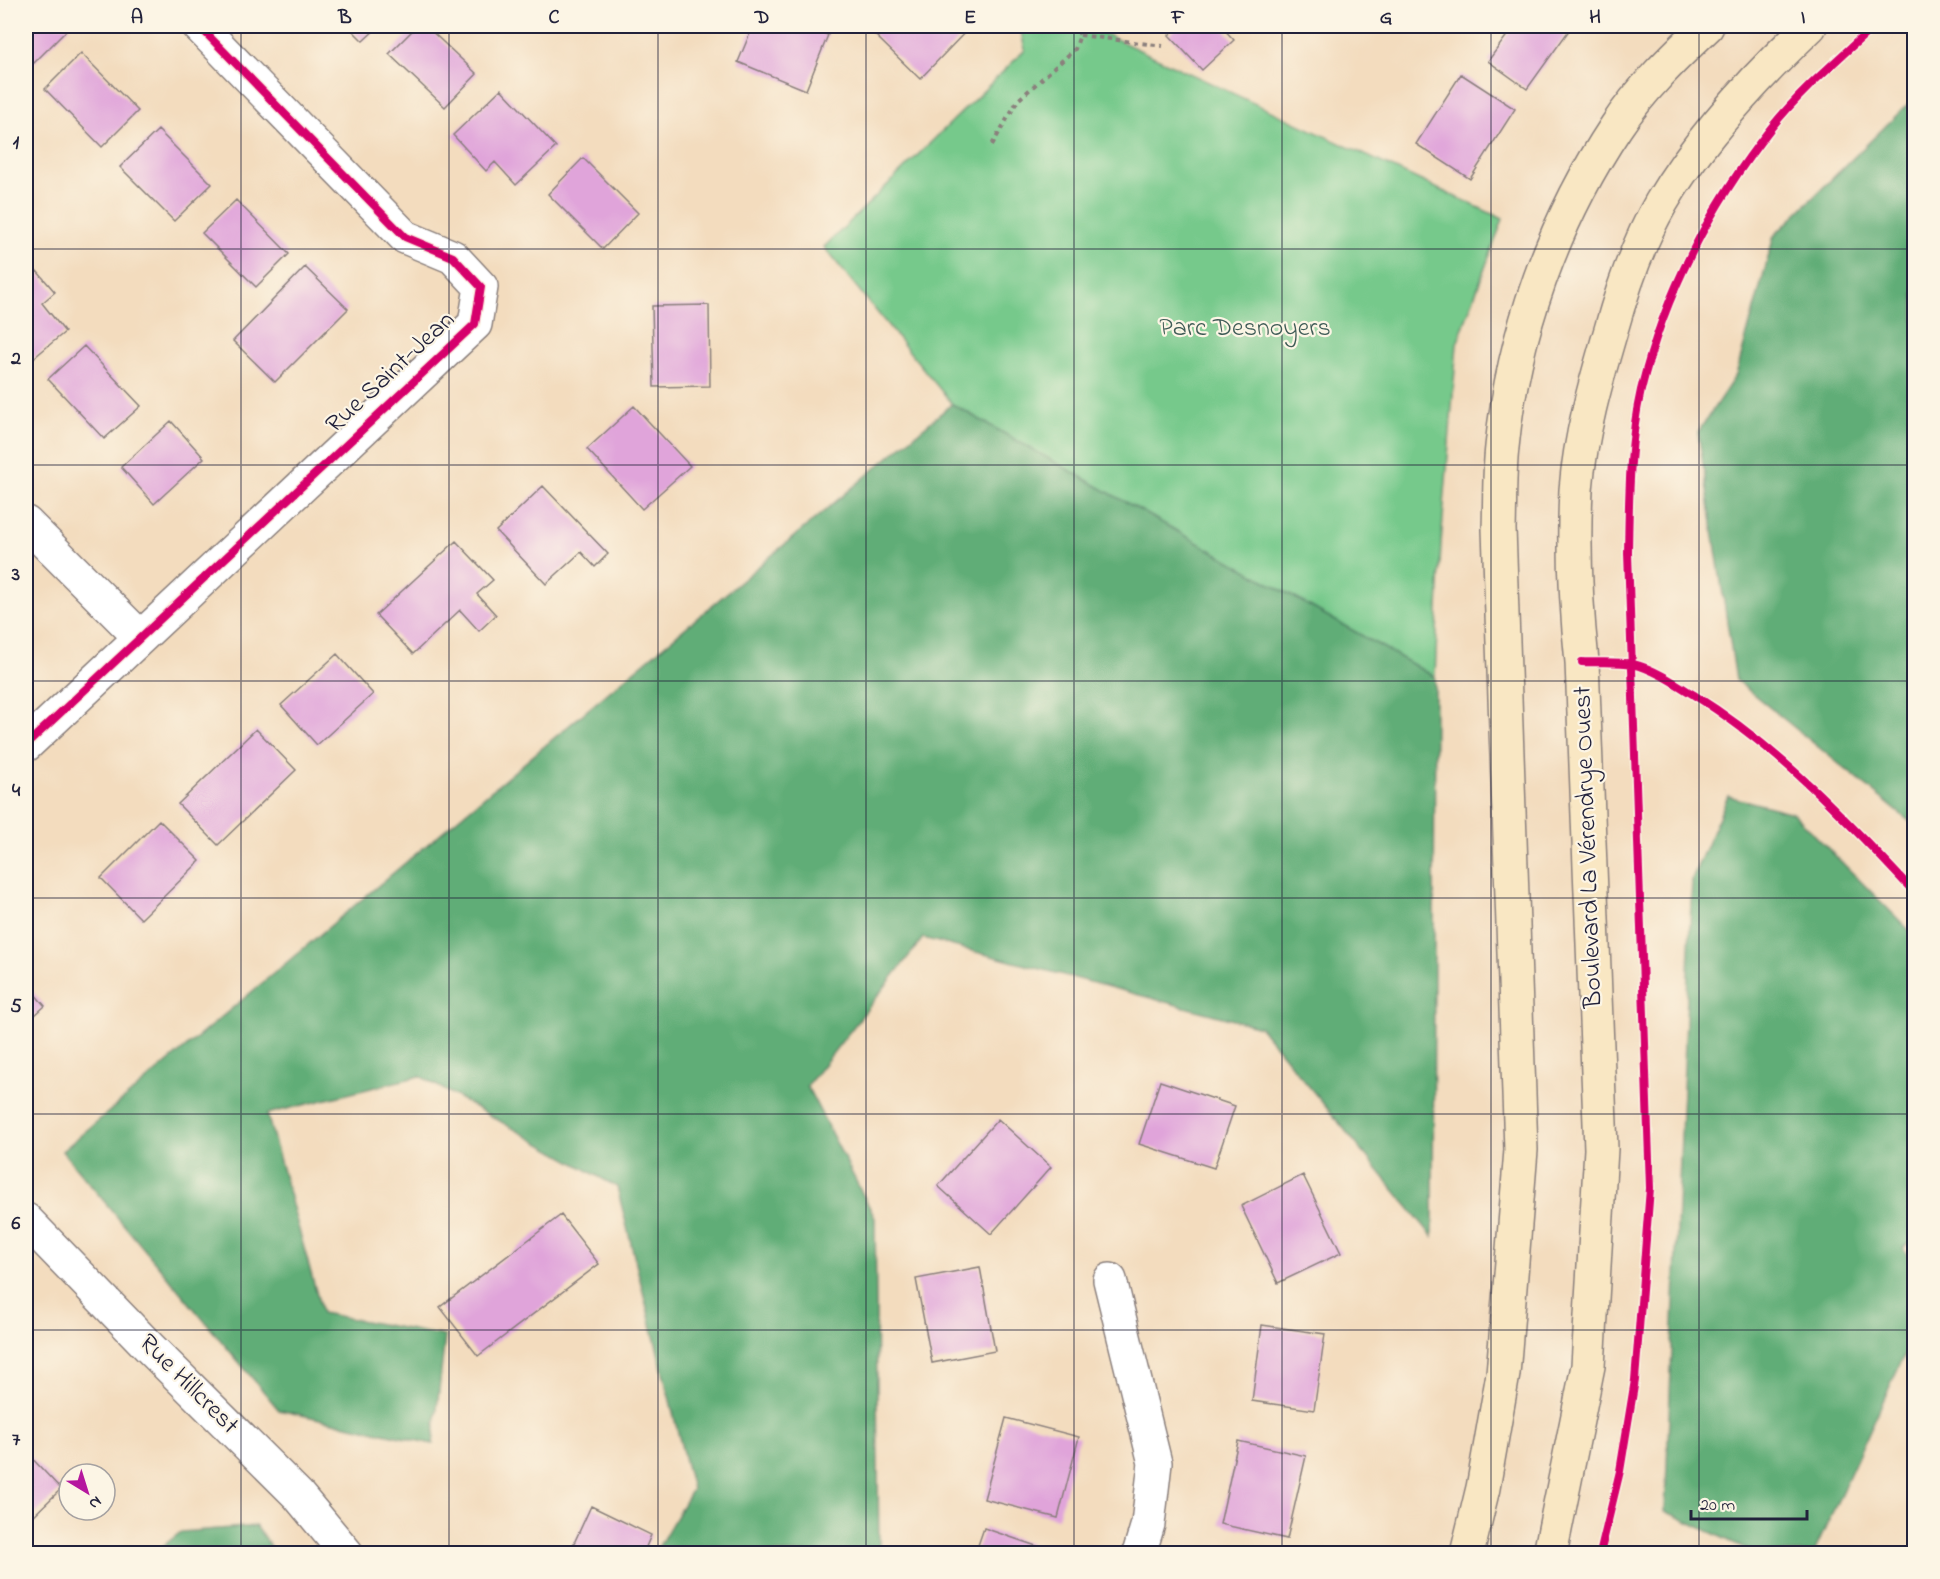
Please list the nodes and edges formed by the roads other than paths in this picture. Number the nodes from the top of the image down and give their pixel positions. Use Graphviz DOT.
graph roads {
  1 [pos="199,26"];
  2 [pos="1810,26"];
  3 [pos="1698,29"];
  4 [pos="26,523"];
  5 [pos="139,636"];
  6 [pos="26,745"];
  7 [pos="26,1220"];
  8 [pos="1110,1280"];
  9 [pos="347,1554"];
  10 [pos="1139,1554"];
  11 [pos="1467,1554"];
  12 [pos="1550,1554"];
  1 -- 5 [label="street, Rue Saint-Jean"];
  2 -- 12 [label="main road, Boulevard La Vérendrye Ouest"];
  3 -- 11 [label="main road"];
  4 -- 5 [label="street"];
  5 -- 6 [label="street, Rue Saint-Jean"];
  7 -- 9 [label="street, Rue Hillcrest"];
  8 -- 10 [label="street"];
}
